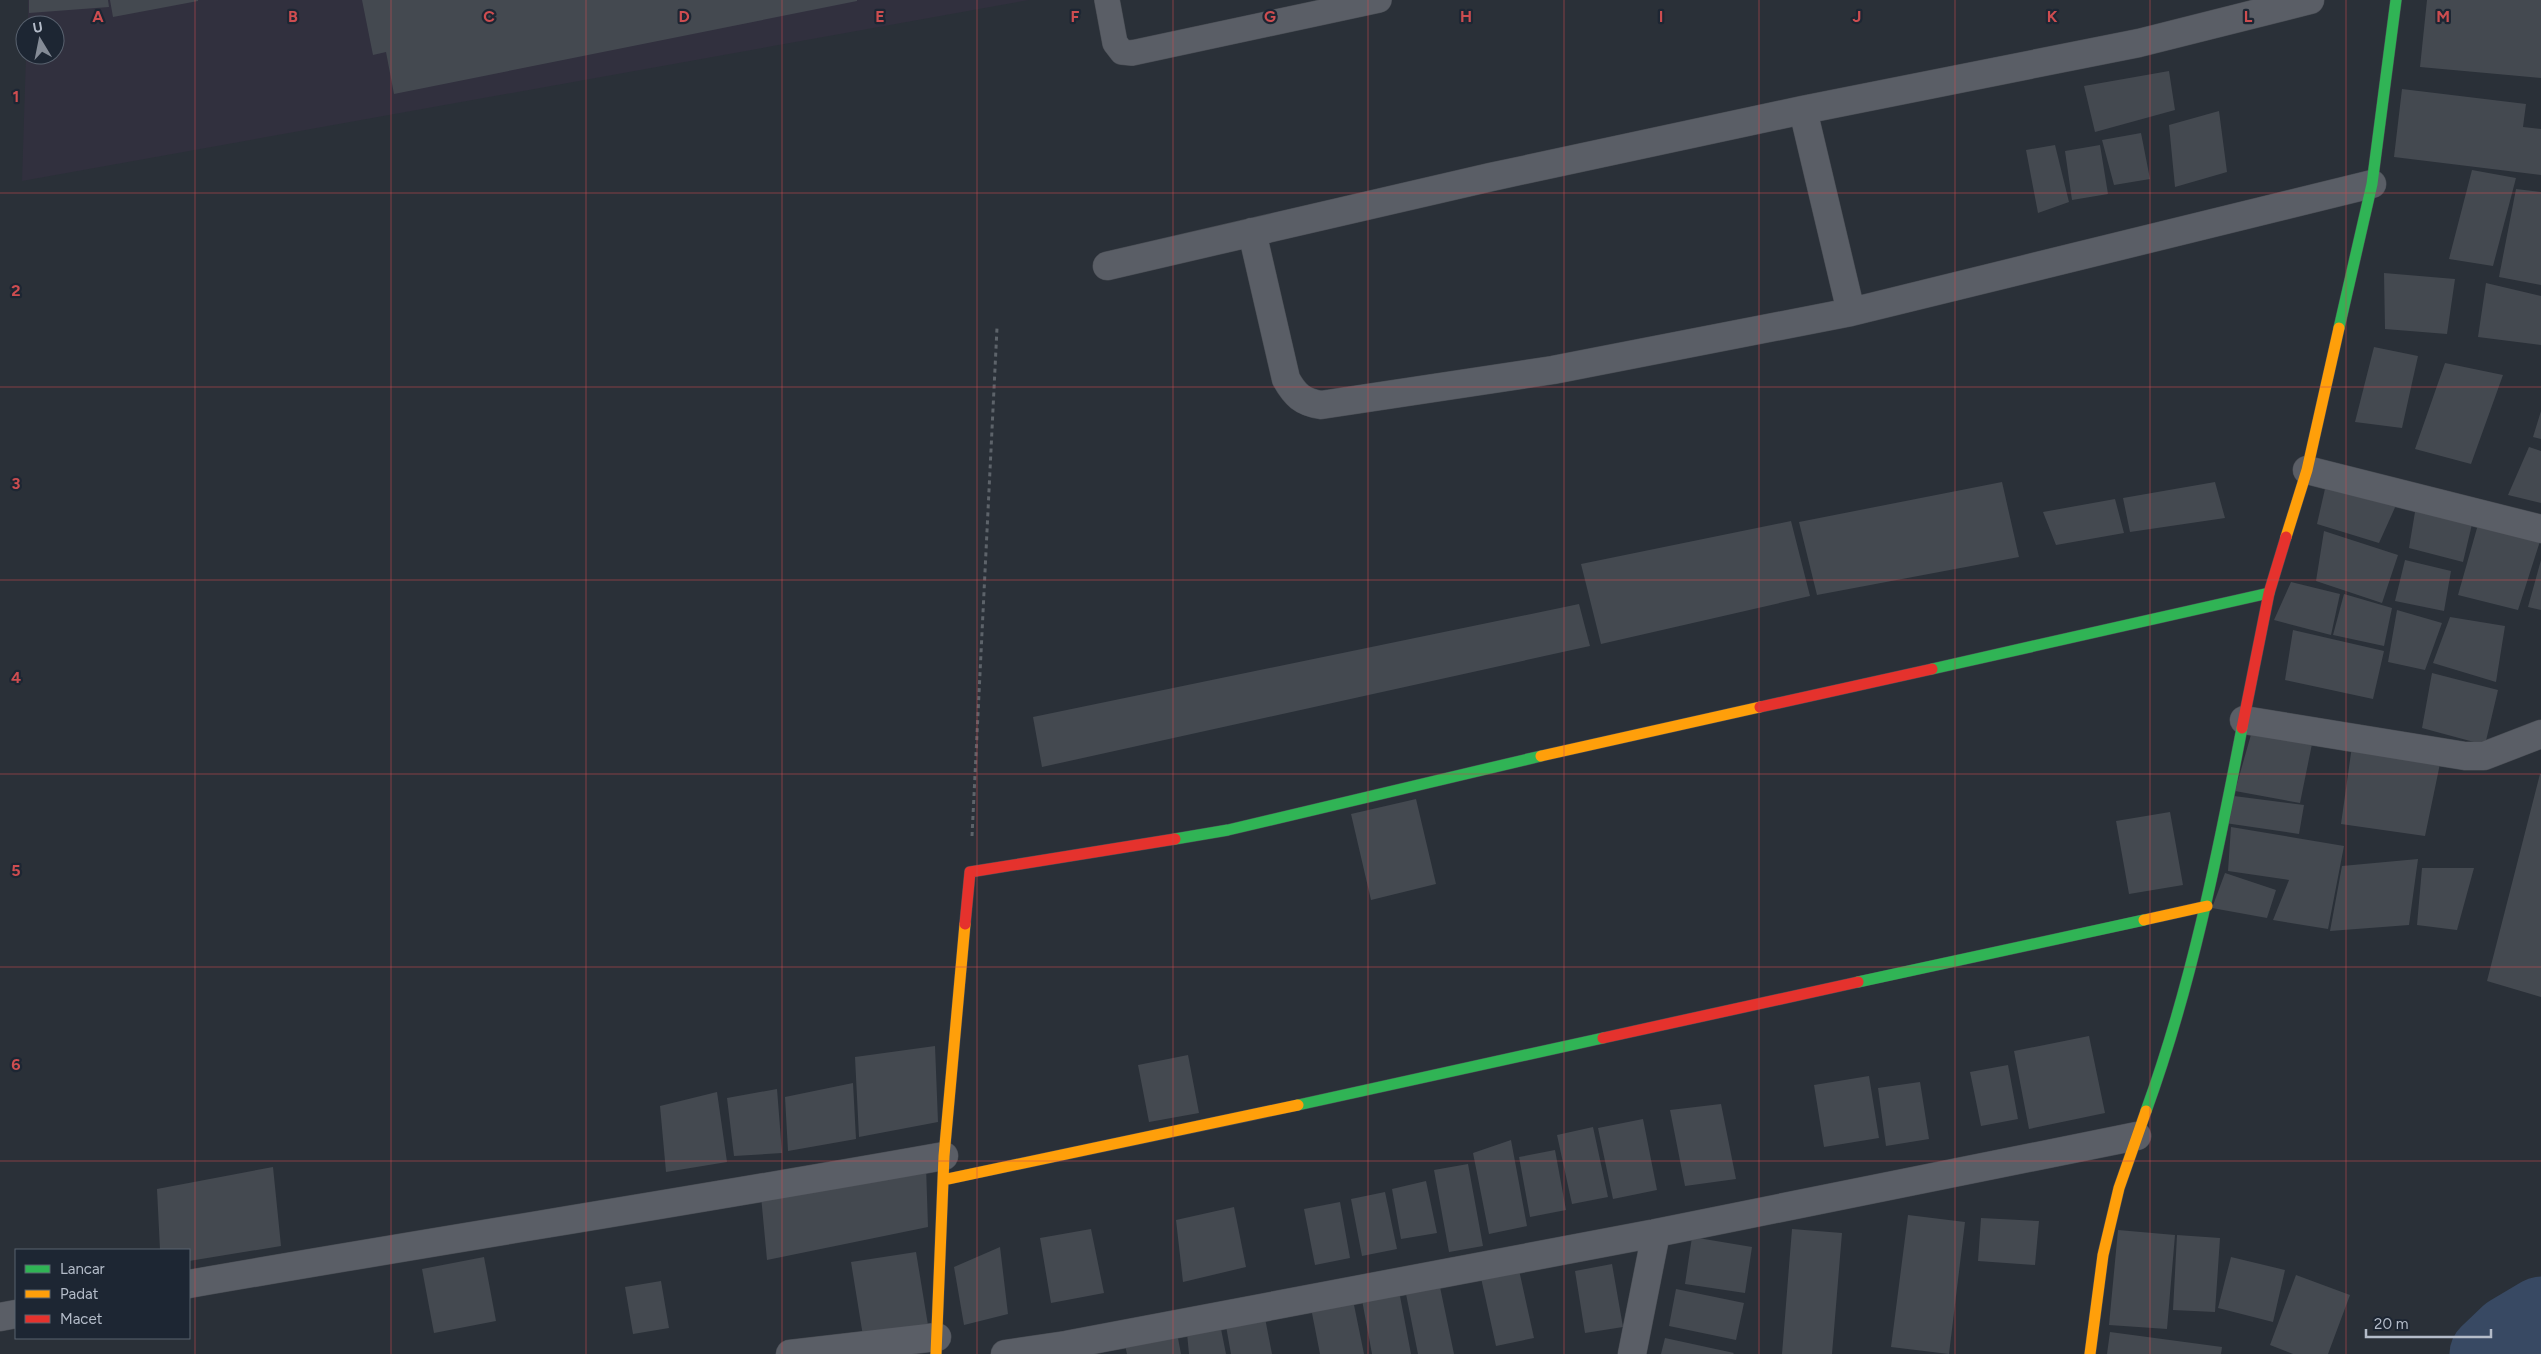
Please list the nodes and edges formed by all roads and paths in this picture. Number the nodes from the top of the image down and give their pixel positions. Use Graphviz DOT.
graph roads {
  1 [pos="1107,0"];
  2 [pos="1378,0"];
  3 [pos="2310,0"];
  4 [pos="2396,0"];
  5 [pos="1803,110"];
  6 [pos="2372,184"];
  7 [pos="1252,232"];
  8 [pos="1107,266"];
  9 [pos="1851,312"];
  10 [pos="997,328"];
  11 [pos="2307,470"];
  12 [pos="2541,529"];
  13 [pos="2269,593"];
  14 [pos="2244,720"];
  15 [pos="2541,734"];
  16 [pos="970,872"];
  17 [pos="2207,906"];
  18 [pos="2137,1136"];
  19 [pos="944,1168"];
  20 [pos="1656,1233"];
  21 [pos="190,1284"];
  22 [pos="15,1314"];
  23 [pos="0,1317"];
  24 [pos="937,1345"];
  25 [pos="1070,1349"];
  26 [pos="790,1354"];
  27 [pos="1005,1354"];
  28 [pos="1632,1354"];
  29 [pos="2090,1354"];
  1 -- 2 [label="lane"];
  3 -- 5 [label="street"];
  4 -- 6 [label="street"];
  5 -- 7 [label="street"];
  5 -- 9 [label="street"];
  6 -- 9 [label="street"];
  6 -- 11 [label="street"];
  7 -- 8 [label="street"];
  7 -- 9 [label="street"];
  10 -- 16 [label="path"];
  11 -- 12 [label="street"];
  11 -- 13 [label="street"];
  13 -- 14 [label="street"];
  13 -- 16 [label="street"];
  14 -- 15 [label="street"];
  14 -- 17 [label="street"];
  16 -- 19 [label="street"];
  17 -- 18 [label="street"];
  17 -- 19 [label="street"];
  18 -- 20 [label="street"];
  18 -- 29 [label="street"];
  19 -- 21 [label="street"];
  19 -- 24 [label="street"];
  20 -- 25 [label="street"];
  20 -- 28 [label="street"];
  22 -- 23 [label="street"];
  24 -- 26 [label="street"];
  25 -- 27 [label="street"];
}
